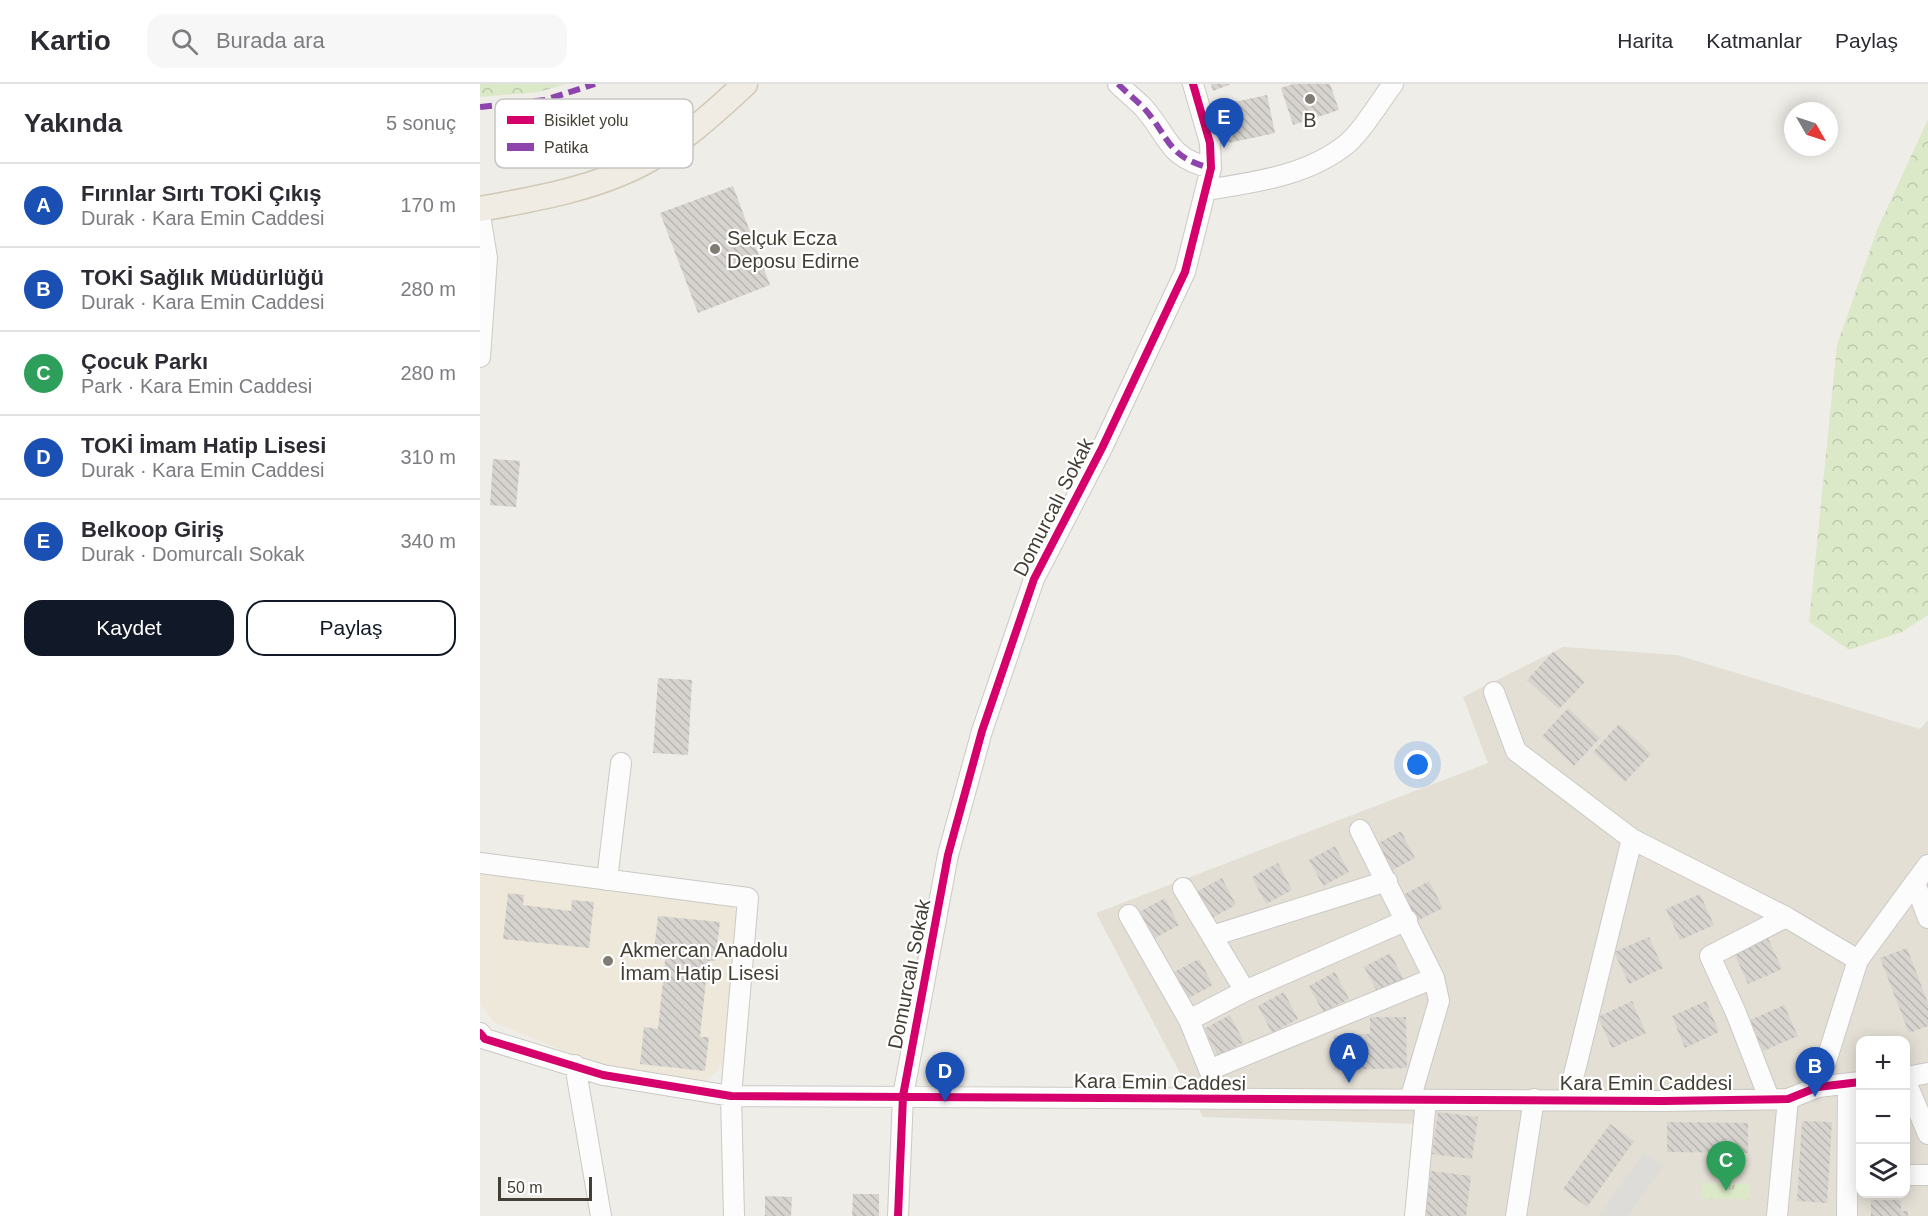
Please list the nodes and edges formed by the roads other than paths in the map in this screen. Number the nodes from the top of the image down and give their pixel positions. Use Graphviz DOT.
graph roads {
  1 [pos="745,84"];
  2 [pos="1118,84"];
  3 [pos="1193,84"];
  4 [pos="1393,84"];
  5 [pos="693,128"];
  6 [pos="631,168"];
  7 [pos="1211,168"];
  8 [pos="1206,190"];
  9 [pos="480,209"];
  10 [pos="480,215"];
  11 [pos="481,330"];
  12 [pos="480,357"];
  13 [pos="1494,692"];
  14 [pos="621,763"];
  15 [pos="1360,830"];
  16 [pos="1632,838"];
  17 [pos="480,863"];
  18 [pos="1928,865"];
  19 [pos="607,880"];
  20 [pos="1387,881"];
  21 [pos="1915,883"];
  22 [pos="1183,888"];
  23 [pos="1130,915"];
  24 [pos="1786,917"];
  25 [pos="1928,918"];
  26 [pos="1407,921"];
  27 [pos="1212,936"];
  28 [pos="1858,960"];
  29 [pos="1434,978"];
  30 [pos="1245,991"];
  31 [pos="1189,1020"];
  32 [pos="482,1037"];
  33 [pos="575,1065"];
  34 [pos="1209,1070"];
  35 [pos="1928,1074"];
  36 [pos="1910,1078"];
  37 [pos="1854,1083"];
  38 [pos="1818,1087"];
  39 [pos="1910,1090"];
  40 [pos="731,1096"];
  41 [pos="903,1096"];
  42 [pos="1221,1099"];
  43 [pos="1534,1099"];
  44 [pos="1568,1099"];
  45 [pos="1778,1099"];
  46 [pos="1418,1100"];
  47 [pos="1928,1134"];
  48 [pos="1855,1174"];
  49 [pos="1910,1175"];
  50 [pos="1928,1175"];
  51 [pos="601,1216"];
  52 [pos="734,1216"];
  53 [pos="898,1216"];
  54 [pos="1415,1216"];
  55 [pos="1516,1216"];
  56 [pos="1777,1216"];
  57 [pos="1847,1216"];
  1 -- 5 [label="main road"];
  2 -- 7 [label="street"];
  3 -- 7 [label="street, Domurcalı Sokak"];
  4 -- 8 [label="street"];
  6 -- 9 [label="main road"];
  7 -- 8 [label="street, Domurcalı Sokak"];
  8 -- 41 [label="street, Domurcalı Sokak"];
  10 -- 11 [label="street"];
  11 -- 12 [label="street"];
  13 -- 16 [label="street"];
  14 -- 19 [label="street"];
  15 -- 20 [label="street"];
  16 -- 24 [label="street"];
  16 -- 44 [label="street"];
  17 -- 19 [label="street"];
  18 -- 21 [label="street"];
  19 -- 40 [label="street"];
  20 -- 26 [label="street"];
  20 -- 27 [label="street"];
  21 -- 25 [label="street"];
  21 -- 28 [label="street"];
  22 -- 27 [label="street"];
  23 -- 31 [label="street"];
  24 -- 28 [label="street"];
  24 -- 45 [label="street"];
  26 -- 29 [label="street"];
  26 -- 30 [label="street"];
  27 -- 30 [label="street"];
  28 -- 38 [label="street"];
  29 -- 34 [label="street"];
  29 -- 46 [label="street"];
  30 -- 31 [label="street"];
  31 -- 34 [label="street"];
  32 -- 33 [label="street, Kara Emin Caddesi"];
  33 -- 40 [label="street, Kara Emin Caddesi"];
  33 -- 51 [label="street"];
  34 -- 42 [label="street"];
  35 -- 36 [label="street"];
  37 -- 38 [label="street, Kara Emin Caddesi"];
  37 -- 48 [label="street"];
  38 -- 45 [label="street, Kara Emin Caddesi"];
  39 -- 47 [label="street"];
  40 -- 41 [label="street, Kara Emin Caddesi"];
  40 -- 52 [label="street"];
  41 -- 42 [label="street, Kara Emin Caddesi"];
  41 -- 53 [label="street, Domurcalı Sokak"];
  42 -- 46 [label="street, Kara Emin Caddesi"];
  43 -- 44 [label="street, Kara Emin Caddesi"];
  43 -- 46 [label="street, Kara Emin Caddesi"];
  43 -- 55 [label="street"];
  44 -- 45 [label="street, Kara Emin Caddesi"];
  45 -- 56 [label="street"];
  46 -- 54 [label="street"];
  48 -- 57 [label="street"];
  49 -- 50 [label="street"];
}
